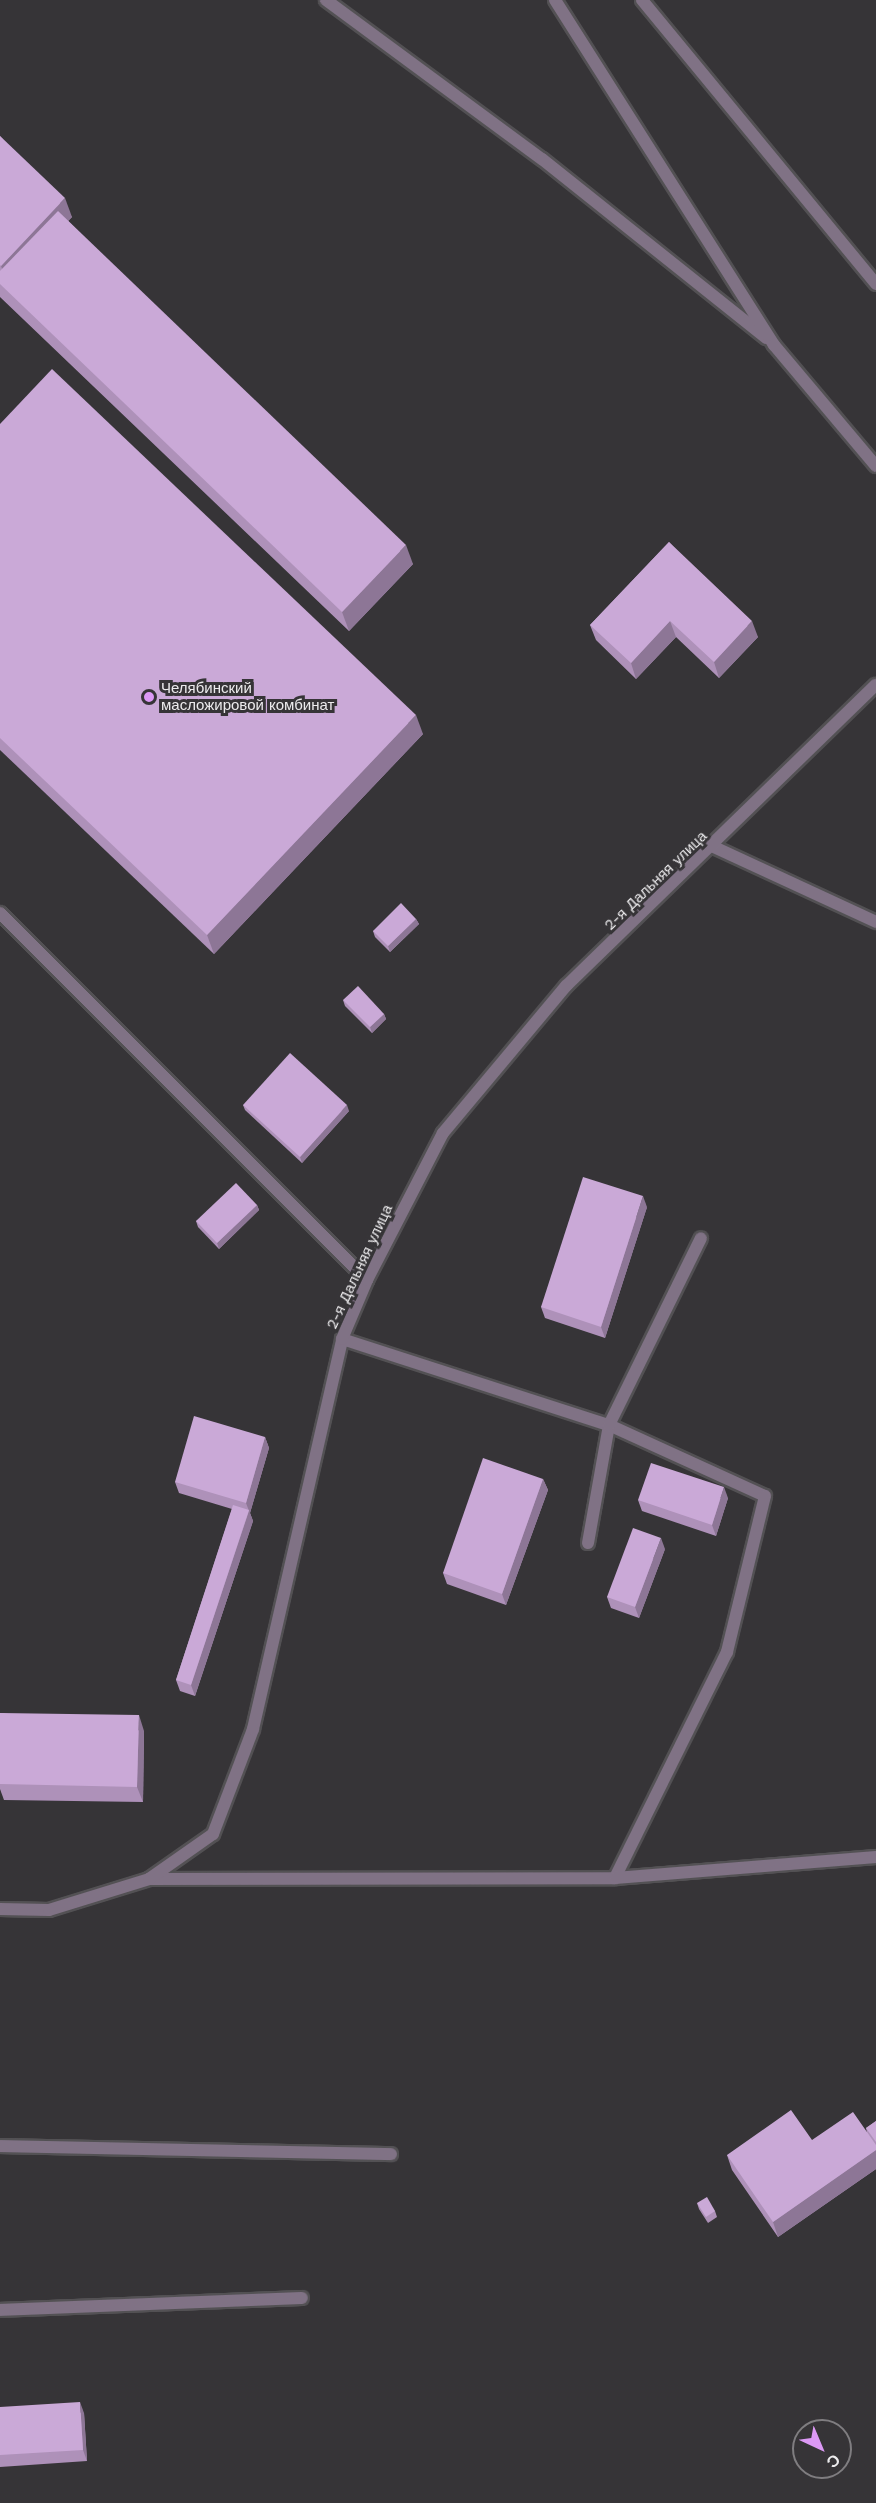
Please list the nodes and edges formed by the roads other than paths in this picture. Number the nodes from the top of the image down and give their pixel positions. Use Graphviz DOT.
graph roads {
  1 [pos="326,0"];
  2 [pos="555,0"];
  3 [pos="642,0"];
  4 [pos="876,284"];
  5 [pos="774,345"];
  6 [pos="876,466"];
  7 [pos="876,685"];
  8 [pos="714,847"];
  9 [pos="0,913"];
  10 [pos="876,922"];
  11 [pos="701,1238"];
  12 [pos="367,1280"];
  13 [pos="342,1339"];
  14 [pos="609,1425"];
  15 [pos="588,1543"];
  16 [pos="876,1857"];
  17 [pos="615,1878"];
  18 [pos="149,1880"];
  19 [pos="0,1909"];
  20 [pos="0,2146"];
  21 [pos="391,2154"];
  22 [pos="302,2298"];
  23 [pos="0,2310"];
  1 -- 5 [label="street"];
  2 -- 5 [label="street"];
  3 -- 4 [label="street"];
  5 -- 6 [label="street"];
  7 -- 8 [label="street, 2-я Дальняя улица"];
  8 -- 10 [label="street"];
  8 -- 12 [label="street, 2-я Дальняя улица"];
  9 -- 12 [label="street"];
  11 -- 14 [label="street"];
  12 -- 13 [label="street, 2-я Дальняя улица"];
  13 -- 14 [label="street"];
  13 -- 18 [label="street, 2-я Дальняя улица"];
  14 -- 15 [label="street"];
  14 -- 17 [label="street"];
  16 -- 17 [label="street"];
  17 -- 18 [label="street"];
  18 -- 19 [label="street, 2-я Дальняя улица"];
  20 -- 21 [label="street"];
  22 -- 23 [label="street"];
}
